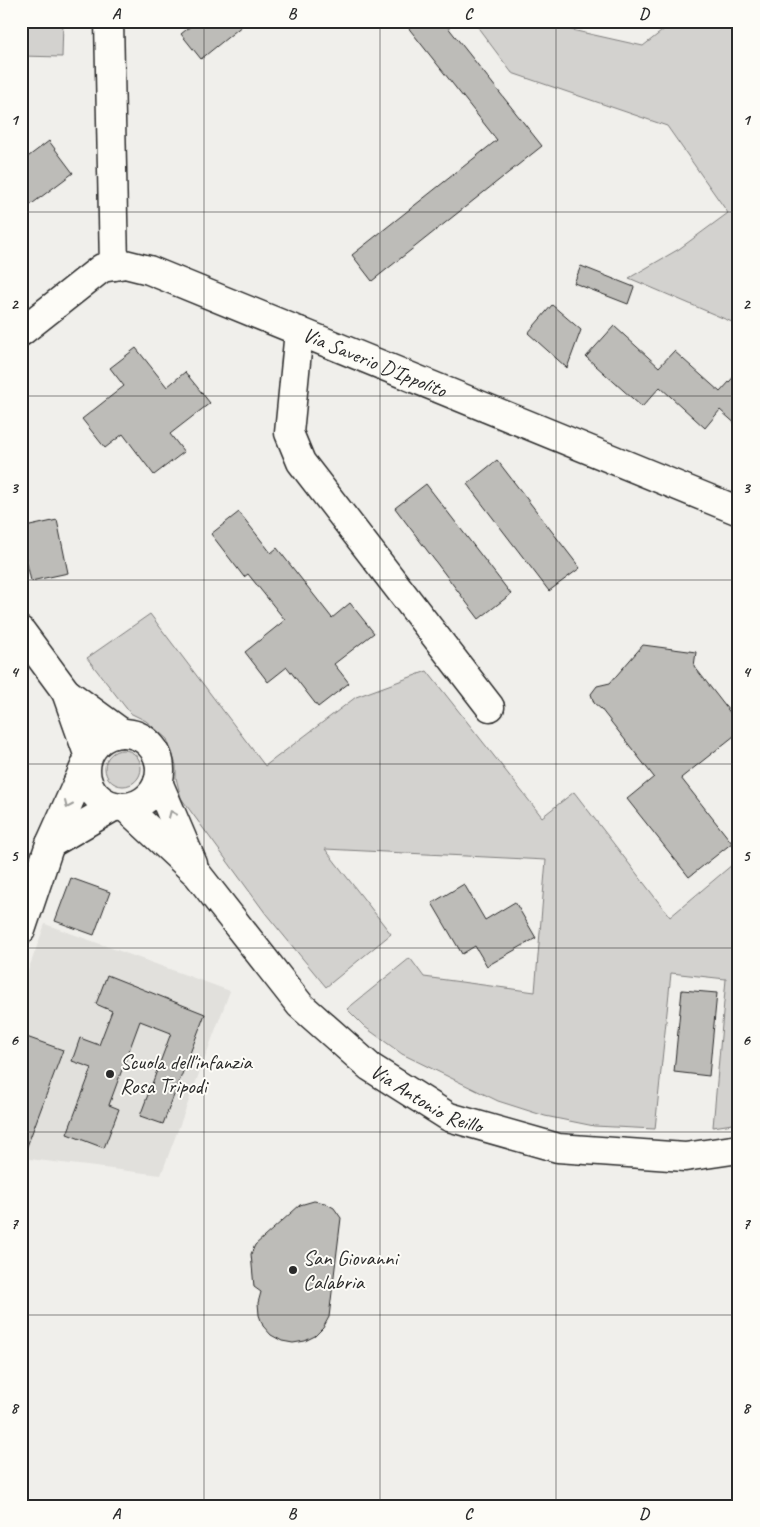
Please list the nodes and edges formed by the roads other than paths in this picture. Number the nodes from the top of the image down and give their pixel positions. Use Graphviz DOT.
graph roads {
  1 [pos="109,21"];
  2 [pos="114,266"];
  3 [pos="299,331"];
  4 [pos="21,332"];
  5 [pos="739,511"];
  6 [pos="21,631"];
  7 [pos="66,692"];
  8 [pos="490,707"];
  9 [pos="122,733"];
  10 [pos="87,760"];
  11 [pos="158,782"];
  12 [pos="120,807"];
  13 [pos="50,844"];
  14 [pos="198,875"];
  15 [pos="30,879"];
  16 [pos="21,930"];
  17 [pos="739,1149"];
  1 -- 2 [label="street"];
  2 -- 3 [label="street, Via Saverio D'Ippolito"];
  2 -- 4 [label="street, Via Saverio D'Ippolito"];
  3 -- 5 [label="street, Via Saverio D'Ippolito"];
  3 -- 8 [label="street"];
  6 -- 7 [label="street"];
  7 -- 9 [label="street"];
  7 -- 10 [label="street"];
  9 -- 10 [label="street"];
  9 -- 11 [label="street"];
  10 -- 12 [label="street"];
  10 -- 13 [label="street, one-way"];
  11 -- 12 [label="street"];
  14 -- 11 [label="street, Via Antonio Reillo, one-way"];
  12 -- 13 [label="street"];
  12 -- 14 [label="street, Via Antonio Reillo"];
  13 -- 15 [label="street"];
  14 -- 17 [label="street, Via Antonio Reillo"];
  15 -- 16 [label="street"];
}
